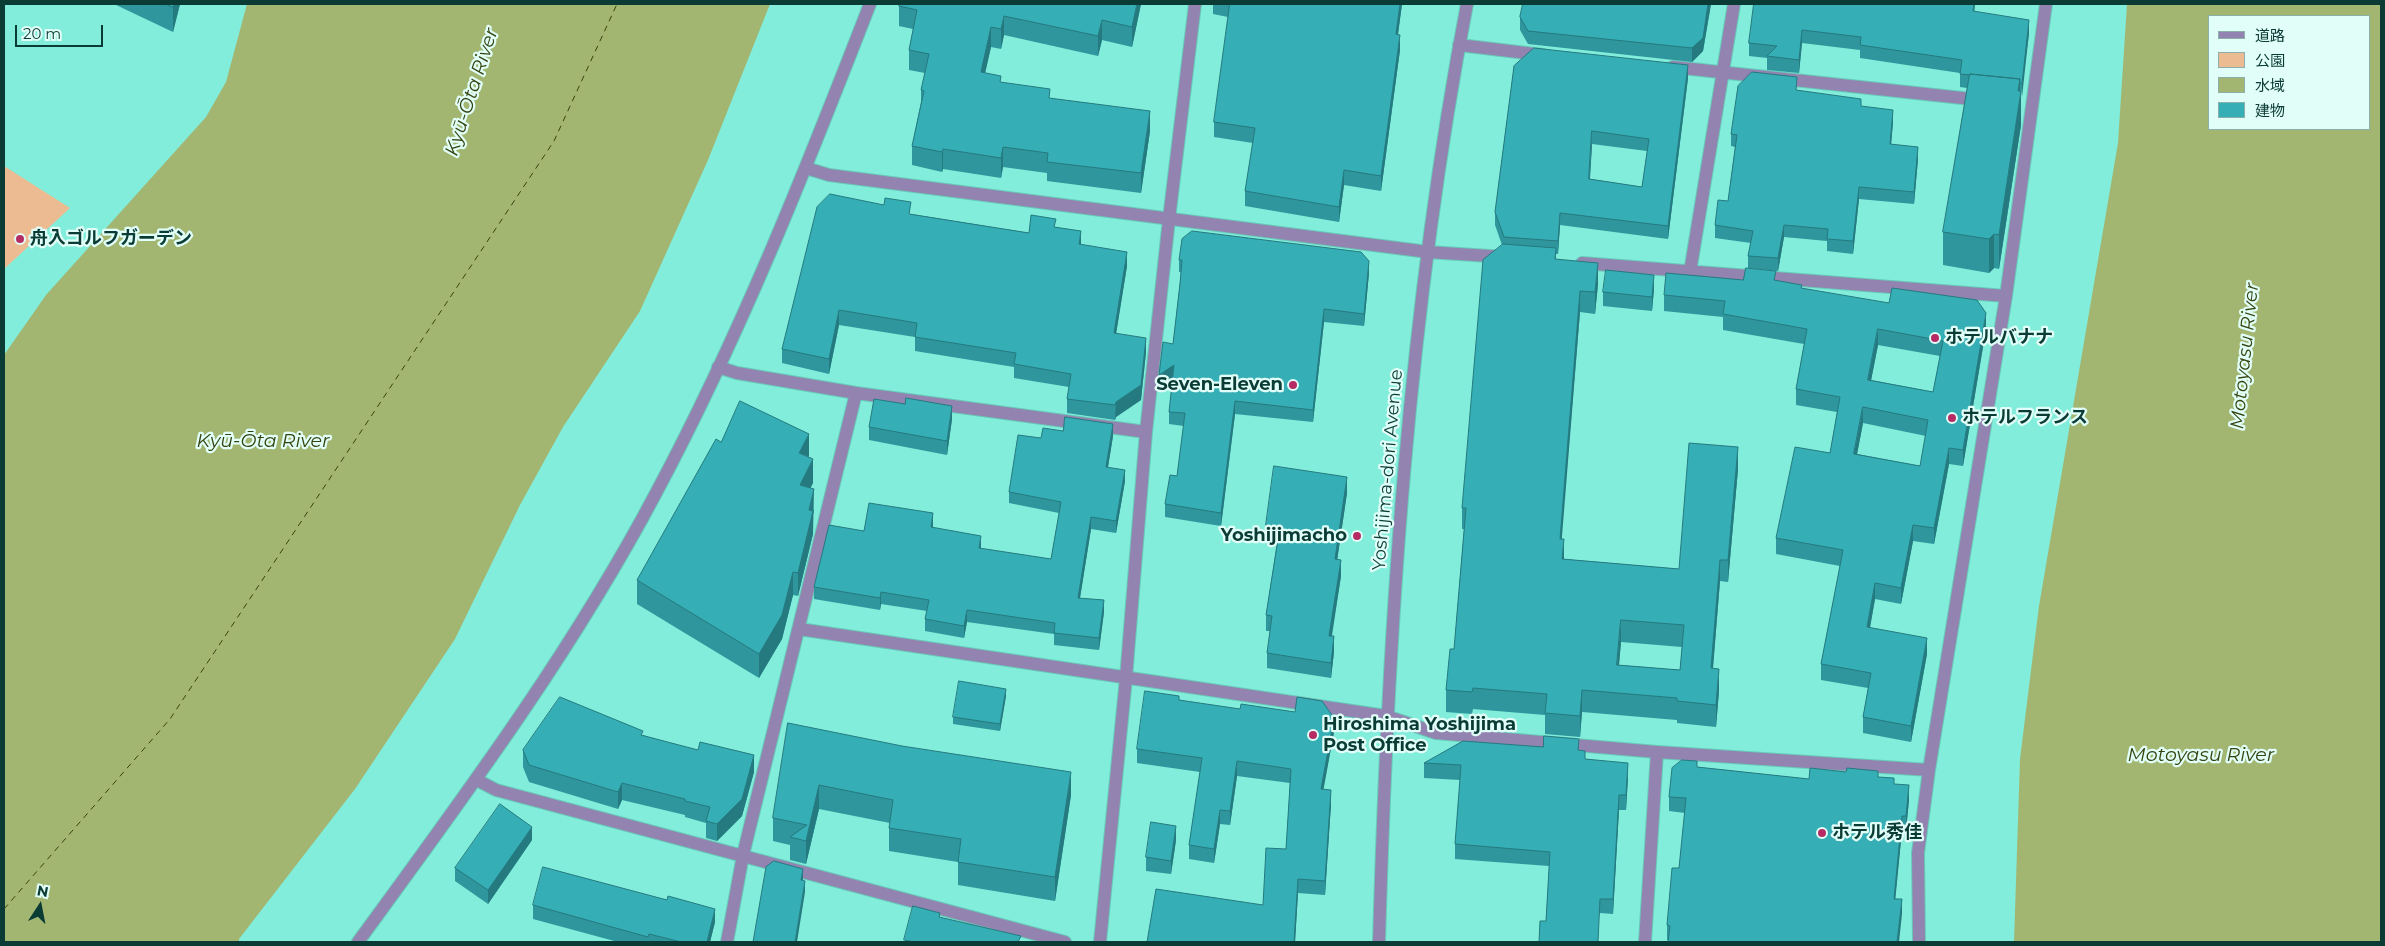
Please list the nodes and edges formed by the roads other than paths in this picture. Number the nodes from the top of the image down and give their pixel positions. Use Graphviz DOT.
graph roads {
  1 [pos="870,4"];
  2 [pos="1194,4"];
  3 [pos="1467,4"];
  4 [pos="1734,4"];
  5 [pos="2046,4"];
  6 [pos="1459,45"];
  7 [pos="1555,56"];
  8 [pos="1664,66"];
  9 [pos="1723,72"];
  10 [pos="1993,102"];
  11 [pos="806,168"];
  12 [pos="1169,219"];
  13 [pos="1428,252"];
  14 [pos="1518,258"];
  15 [pos="1566,262"];
  16 [pos="1690,272"];
  17 [pos="2006,296"];
  18 [pos="718,367"];
  19 [pos="856,393"];
  20 [pos="1146,432"];
  21 [pos="799,629"];
  22 [pos="1126,678"];
  23 [pos="1386,716"];
  24 [pos="1657,752"];
  25 [pos="1929,770"];
  26 [pos="477,780"];
  27 [pos="743,855"];
  28 [pos="358,942"];
  29 [pos="727,942"];
  30 [pos="1065,942"];
  31 [pos="1100,942"];
  32 [pos="1379,942"];
  33 [pos="1645,942"];
  34 [pos="1919,942"];
  1 -- 11 [label="street"];
  2 -- 12 [label="street"];
  3 -- 6 [label="street, Yoshijima-dori Avenue"];
  4 -- 9 [label="street"];
  5 -- 17 [label="street"];
  6 -- 7 [label="street"];
  6 -- 13 [label="street, Yoshijima-dori Avenue"];
  8 -- 9 [label="street"];
  9 -- 10 [label="street"];
  9 -- 16 [label="street"];
  11 -- 12 [label="street"];
  11 -- 18 [label="street"];
  12 -- 13 [label="street"];
  12 -- 20 [label="street"];
  13 -- 14 [label="street"];
  13 -- 23 [label="street, Yoshijima-dori Avenue"];
  15 -- 16 [label="street"];
  16 -- 17 [label="street"];
  17 -- 25 [label="street"];
  18 -- 19 [label="street"];
  18 -- 26 [label="street"];
  19 -- 20 [label="street"];
  19 -- 21 [label="street"];
  20 -- 22 [label="street"];
  21 -- 22 [label="street"];
  21 -- 27 [label="street"];
  22 -- 23 [label="street"];
  22 -- 31 [label="street"];
  23 -- 24 [label="street"];
  23 -- 32 [label="street, Yoshijima-dori Avenue"];
  24 -- 25 [label="street"];
  24 -- 33 [label="street"];
  25 -- 34 [label="street"];
  26 -- 27 [label="street"];
  26 -- 28 [label="street"];
  27 -- 29 [label="street"];
  27 -- 30 [label="street"];
}
